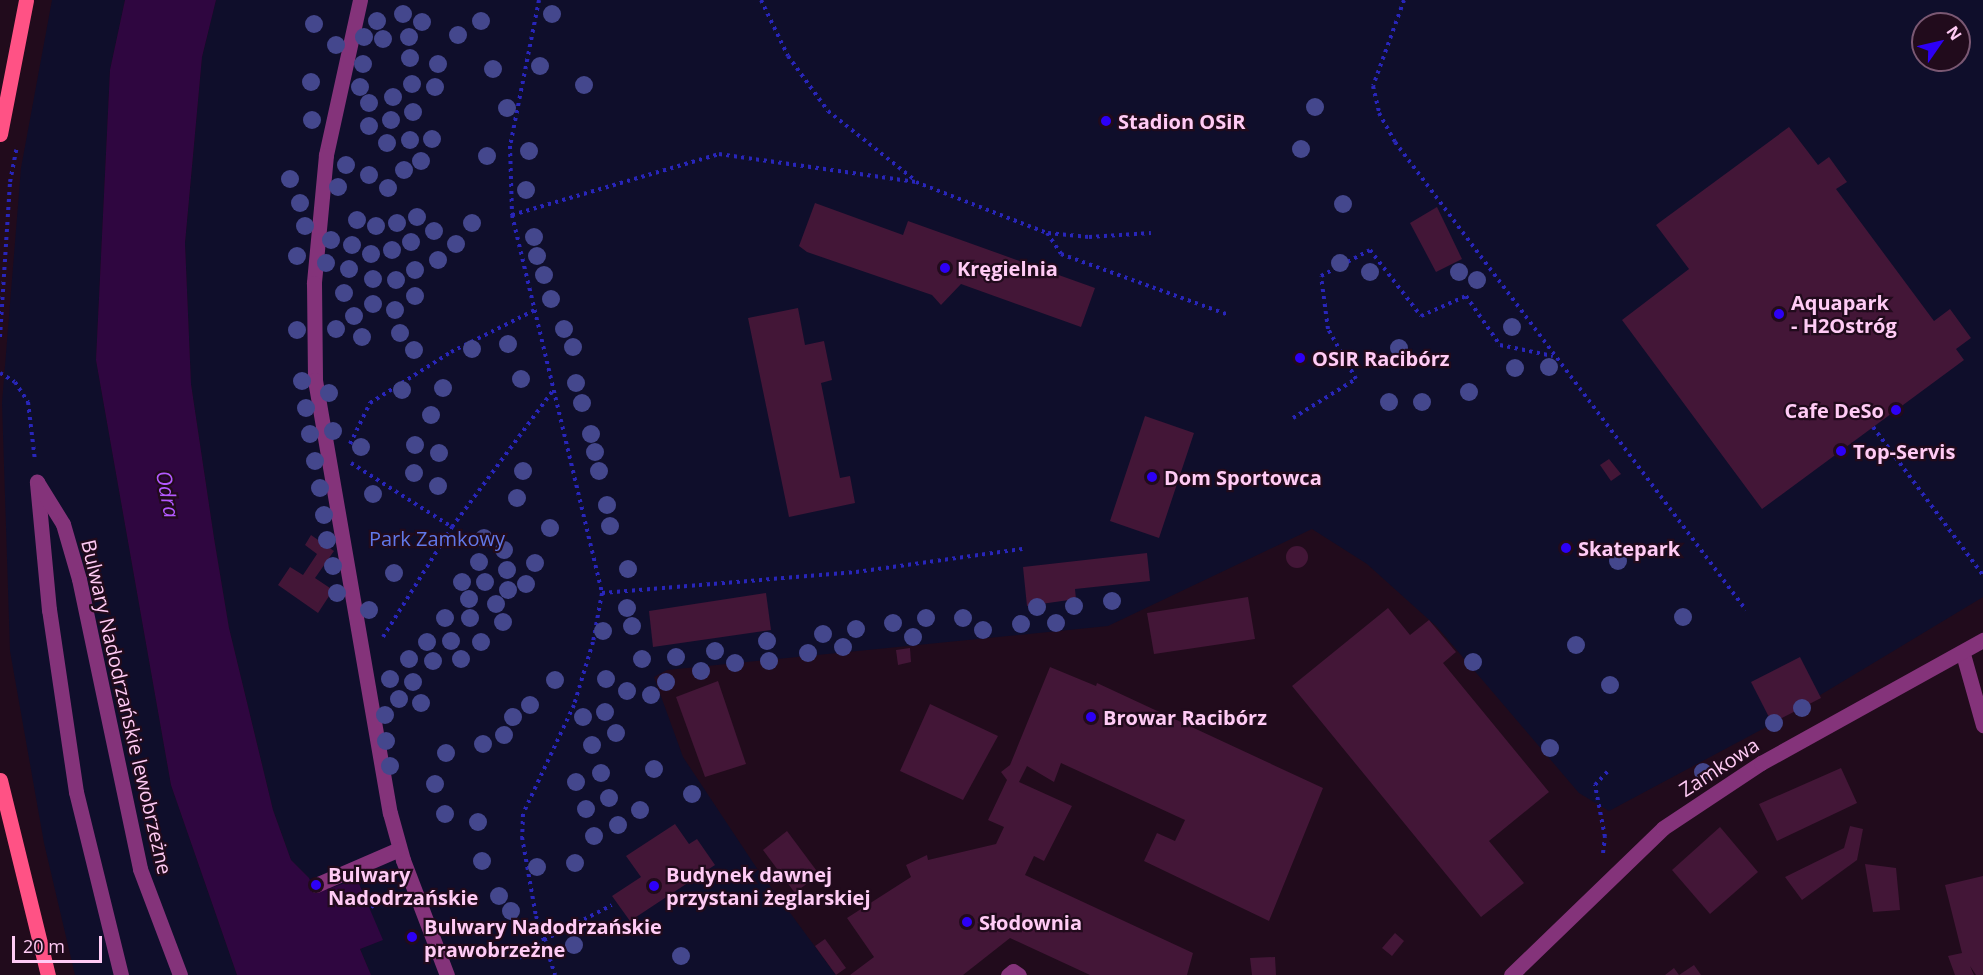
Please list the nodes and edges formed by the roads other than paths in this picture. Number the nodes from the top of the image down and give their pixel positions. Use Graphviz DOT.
graph roads {
  1 [pos="26,0"];
  2 [pos="360,0"];
  3 [pos="0,134"];
  4 [pos="1983,640"];
  5 [pos="1963,654"];
  6 [pos="1983,725"];
  7 [pos="0,780"];
  8 [pos="399,849"];
  9 [pos="316,885"];
  10 [pos="48,975"];
  11 [pos="121,975"];
  12 [pos="180,975"];
  13 [pos="447,975"];
  14 [pos="1008,975"];
  15 [pos="1020,975"];
  16 [pos="1512,975"];
  1 -- 3 [label="main road"];
  2 -- 8 [label="street"];
  4 -- 5 [label="street, Zamkowa"];
  5 -- 6 [label="street"];
  5 -- 16 [label="street, Zamkowa"];
  7 -- 10 [label="main road"];
  8 -- 9 [label="street"];
  8 -- 13 [label="street"];
  11 -- 12 [label="street, Bulwary Nadodrzańskie lewobrzeżne"];
  14 -- 15 [label="street"];
}
